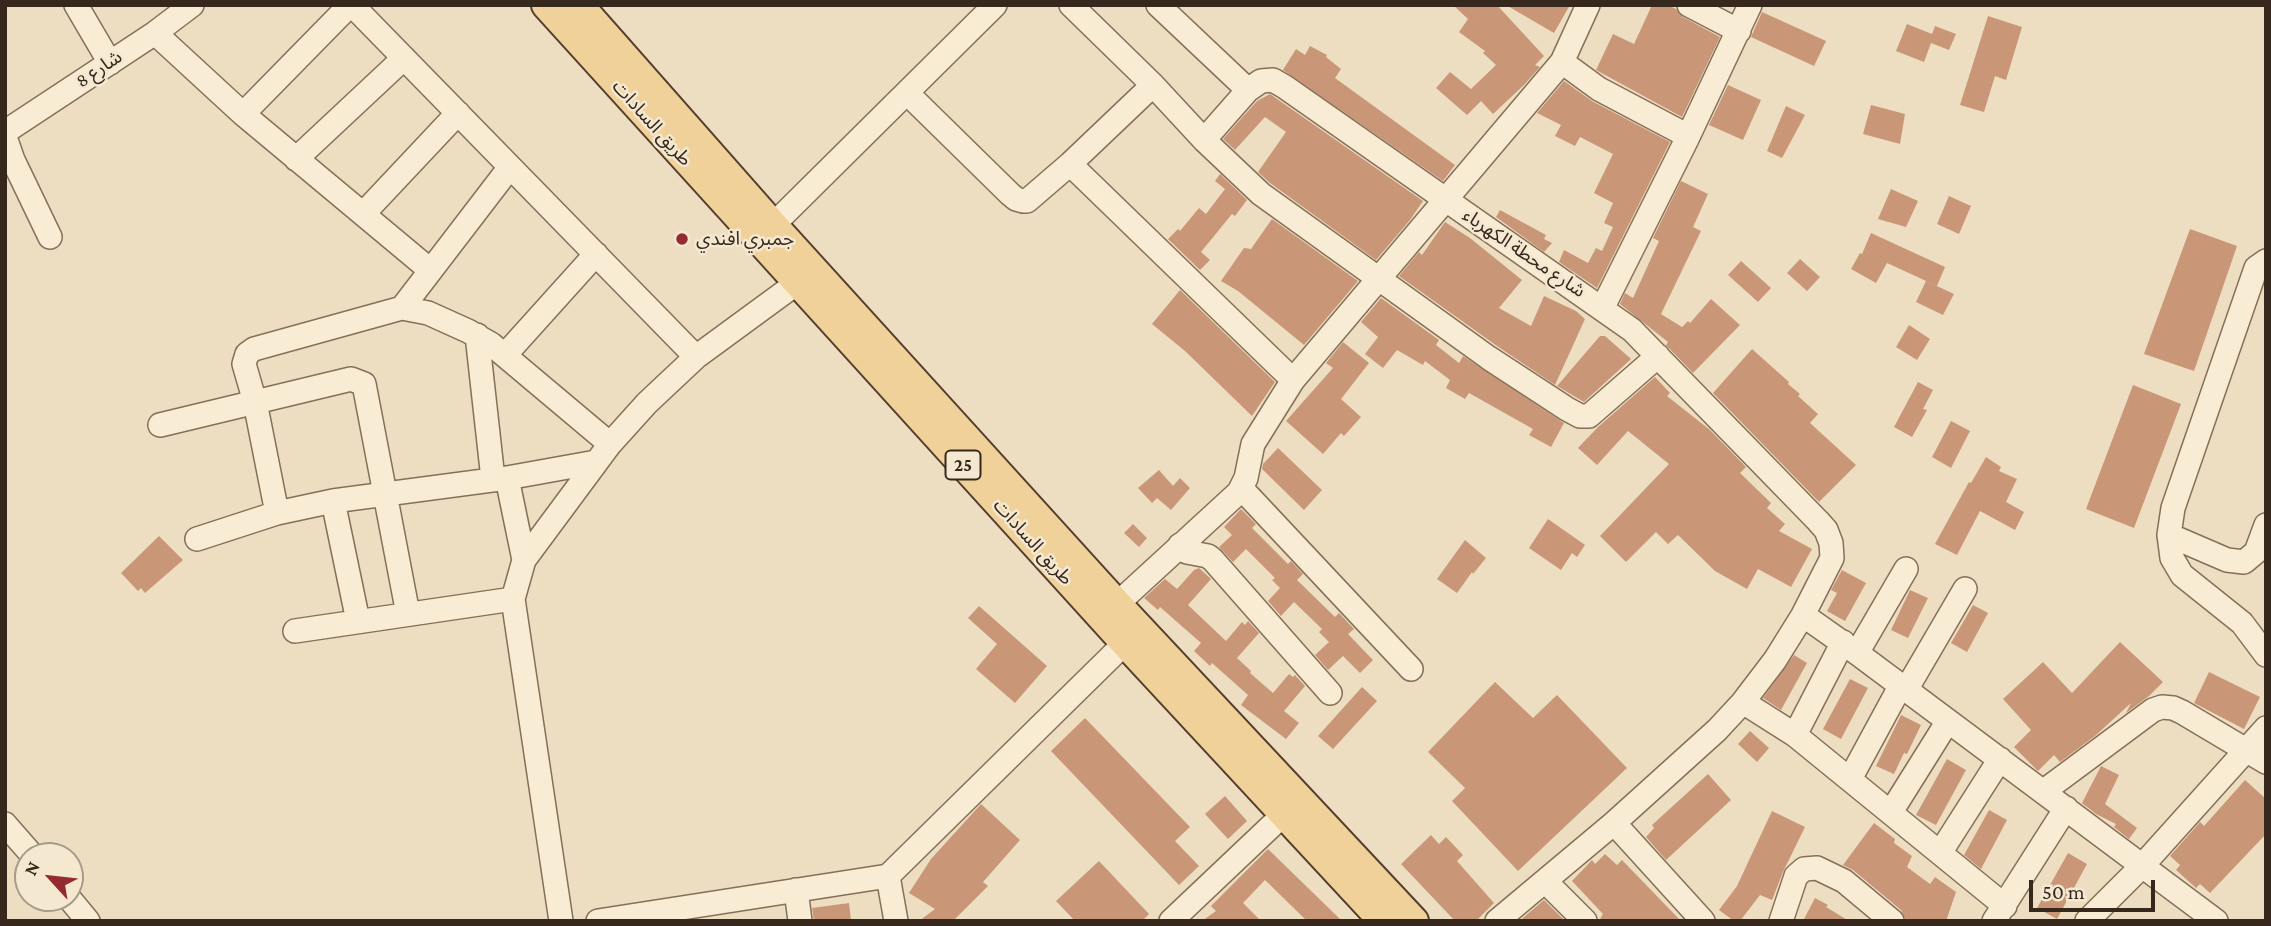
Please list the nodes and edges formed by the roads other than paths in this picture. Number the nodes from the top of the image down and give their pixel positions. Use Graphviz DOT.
graph roads {
  1 [pos="76,5"];
  2 [pos="192,5"];
  3 [pos="351,5"];
  4 [pos="546,5"];
  5 [pos="579,5"];
  6 [pos="995,5"];
  7 [pos="1070,5"];
  8 [pos="1158,5"];
  9 [pos="1588,5"];
  10 [pos="1689,5"];
  11 [pos="1750,5"];
  12 [pos="1739,31"];
  13 [pos="155,33"];
  14 [pos="404,58"];
  15 [pos="110,62"];
  16 [pos="1562,62"];
  17 [pos="1153,85"];
  18 [pos="1248,90"];
  19 [pos="907,93"];
  20 [pos="458,113"];
  21 [pos="243,114"];
  22 [pos="5,135"];
  23 [pos="1688,136"];
  24 [pos="1204,140"];
  25 [pos="296,159"];
  26 [pos="1070,164"];
  27 [pos="510,167"];
  28 [pos="1445,199"];
  29 [pos="363,214"];
  30 [pos="773,225"];
  31 [pos="50,237"];
  32 [pos="596,254"];
  33 [pos="2266,261"];
  34 [pos="430,270"];
  35 [pos="1378,278"];
  36 [pos="797,283"];
  37 [pos="401,307"];
  38 [pos="1603,307"];
  39 [pos="477,335"];
  40 [pos="505,355"];
  41 [pos="1658,356"];
  42 [pos="696,357"];
  43 [pos="1293,380"];
  44 [pos="255,402"];
  45 [pos="927,409"];
  46 [pos="160,425"];
  47 [pos="603,453"];
  48 [pos="500,478"];
  49 [pos="1242,489"];
  50 [pos="384,494"];
  51 [pos="333,501"];
  52 [pos="277,513"];
  53 [pos="2266,525"];
  54 [pos="2169,535"];
  55 [pos="197,539"];
  56 [pos="1180,545"];
  57 [pos="524,560"];
  58 [pos="1906,569"];
  59 [pos="1965,589"];
  60 [pos="513,599"];
  61 [pos="1117,604"];
  62 [pos="408,614"];
  63 [pos="1803,615"];
  64 [pos="358,621"];
  65 [pos="295,631"];
  66 [pos="1125,643"];
  67 [pos="1850,648"];
  68 [pos="2266,655"];
  69 [pos="1411,669"];
  70 [pos="1904,687"];
  71 [pos="1330,693"];
  72 [pos="1743,702"];
  73 [pos="1948,721"];
  74 [pos="2266,728"];
  75 [pos="1795,735"];
  76 [pos="2256,757"];
  77 [pos="2000,759"];
  78 [pos="1850,779"];
  79 [pos="2044,791"];
  80 [pos="2066,808"];
  81 [pos="1891,812"];
  82 [pos="1284,814"];
  83 [pos="1614,823"];
  84 [pos="5,824"];
  85 [pos="21,842"];
  86 [pos="1940,853"];
  87 [pos="2142,866"];
  88 [pos="888,876"];
  89 [pos="1545,881"];
  90 [pos="796,890"];
  91 [pos="2000,913"];
  92 [pos="685,914"];
  93 [pos="561,921"];
  94 [pos="598,921"];
  95 [pos="800,921"];
  96 [pos="896,921"];
  97 [pos="1171,921"];
  98 [pos="1383,921"];
  99 [pos="1415,921"];
  100 [pos="1497,921"];
  101 [pos="1585,921"];
  102 [pos="1703,921"];
  103 [pos="1781,921"];
  104 [pos="1892,921"];
  105 [pos="2087,921"];
  106 [pos="2216,921"];
  1 -- 15 [label="street"];
  2 -- 13 [label="street, شارع 8"];
  3 -- 14 [label="street"];
  3 -- 21 [label="street"];
  4 -- 36 [label="main road, طريق السادات / 25"];
  5 -- 30 [label="main road, طريق السادات / 25"];
  6 -- 19 [label="street"];
  7 -- 17 [label="street"];
  8 -- 18 [label="street"];
  9 -- 16 [label="street"];
  10 -- 12 [label="street"];
  11 -- 12 [label="street"];
  12 -- 23 [label="street"];
  13 -- 15 [label="street, شارع 8"];
  13 -- 21 [label="street"];
  14 -- 20 [label="street"];
  14 -- 25 [label="street"];
  15 -- 22 [label="street, شارع 8"];
  16 -- 23 [label="street"];
  16 -- 28 [label="street"];
  17 -- 24 [label="street"];
  17 -- 26 [label="street"];
  18 -- 24 [label="street"];
  18 -- 28 [label="street, شارع محطة الكهرباء"];
  19 -- 26 [label="street"];
  19 -- 30 [label="street"];
  20 -- 27 [label="street"];
  20 -- 29 [label="street"];
  21 -- 25 [label="street"];
  22 -- 31 [label="street"];
  23 -- 38 [label="street"];
  24 -- 35 [label="street"];
  25 -- 29 [label="street"];
  26 -- 43 [label="street"];
  27 -- 32 [label="street"];
  27 -- 34 [label="street"];
  28 -- 35 [label="street"];
  28 -- 38 [label="street, شارع محطة الكهرباء"];
  29 -- 34 [label="street"];
  30 -- 45 [label="main road, طريق السادات / 25"];
  32 -- 40 [label="street"];
  32 -- 42 [label="street"];
  33 -- 54 [label="street"];
  34 -- 37 [label="street"];
  35 -- 41 [label="street"];
  35 -- 43 [label="street"];
  36 -- 42 [label="street"];
  36 -- 45 [label="main road, طريق السادات / 25"];
  37 -- 39 [label="street"];
  37 -- 44 [label="street"];
  38 -- 41 [label="street, شارع محطة الكهرباء"];
  39 -- 40 [label="street"];
  39 -- 48 [label="street"];
  40 -- 47 [label="street"];
  41 -- 63 [label="street, شارع محطة الكهرباء"];
  42 -- 47 [label="street"];
  43 -- 49 [label="street"];
  44 -- 46 [label="street"];
  44 -- 50 [label="street"];
  44 -- 52 [label="street"];
  45 -- 61 [label="main road, طريق السادات / 25"];
  45 -- 66 [label="main road, طريق السادات / 25"];
  47 -- 48 [label="street"];
  47 -- 57 [label="street"];
  48 -- 50 [label="street"];
  48 -- 57 [label="street"];
  49 -- 56 [label="street"];
  49 -- 69 [label="street"];
  50 -- 51 [label="street"];
  50 -- 62 [label="street"];
  51 -- 52 [label="street"];
  51 -- 64 [label="street"];
  52 -- 55 [label="street"];
  53 -- 54 [label="street"];
  54 -- 68 [label="street"];
  56 -- 61 [label="street"];
  56 -- 71 [label="street"];
  57 -- 60 [label="street"];
  58 -- 67 [label="street"];
  59 -- 70 [label="street"];
  60 -- 62 [label="street"];
  60 -- 93 [label="street"];
  61 -- 99 [label="main road, طريق السادات / 25"];
  62 -- 64 [label="street"];
  63 -- 67 [label="street"];
  63 -- 72 [label="street"];
  64 -- 65 [label="street"];
  66 -- 82 [label="main road, طريق السادات / 25"];
  66 -- 88 [label="street"];
  67 -- 70 [label="street"];
  67 -- 75 [label="street"];
  70 -- 73 [label="street"];
  70 -- 78 [label="street"];
  72 -- 75 [label="street"];
  72 -- 83 [label="street"];
  73 -- 77 [label="street"];
  73 -- 81 [label="street"];
  74 -- 76 [label="street"];
  75 -- 78 [label="street"];
  76 -- 79 [label="street"];
  76 -- 87 [label="street"];
  77 -- 79 [label="street"];
  77 -- 86 [label="street"];
  78 -- 81 [label="street"];
  79 -- 80 [label="street"];
  80 -- 87 [label="street"];
  80 -- 91 [label="street"];
  81 -- 86 [label="street"];
  82 -- 97 [label="street"];
  82 -- 98 [label="main road, طريق السادات / 25"];
  83 -- 89 [label="street"];
  83 -- 102 [label="street"];
  84 -- 85 [label="street"];
  86 -- 91 [label="street"];
  87 -- 105 [label="street"];
  87 -- 106 [label="street"];
  88 -- 90 [label="street"];
  88 -- 96 [label="street"];
  89 -- 100 [label="street"];
  89 -- 101 [label="street"];
  90 -- 92 [label="street"];
  90 -- 95 [label="street"];
  92 -- 94 [label="street"];
  103 -- 104 [label="street"];
}
